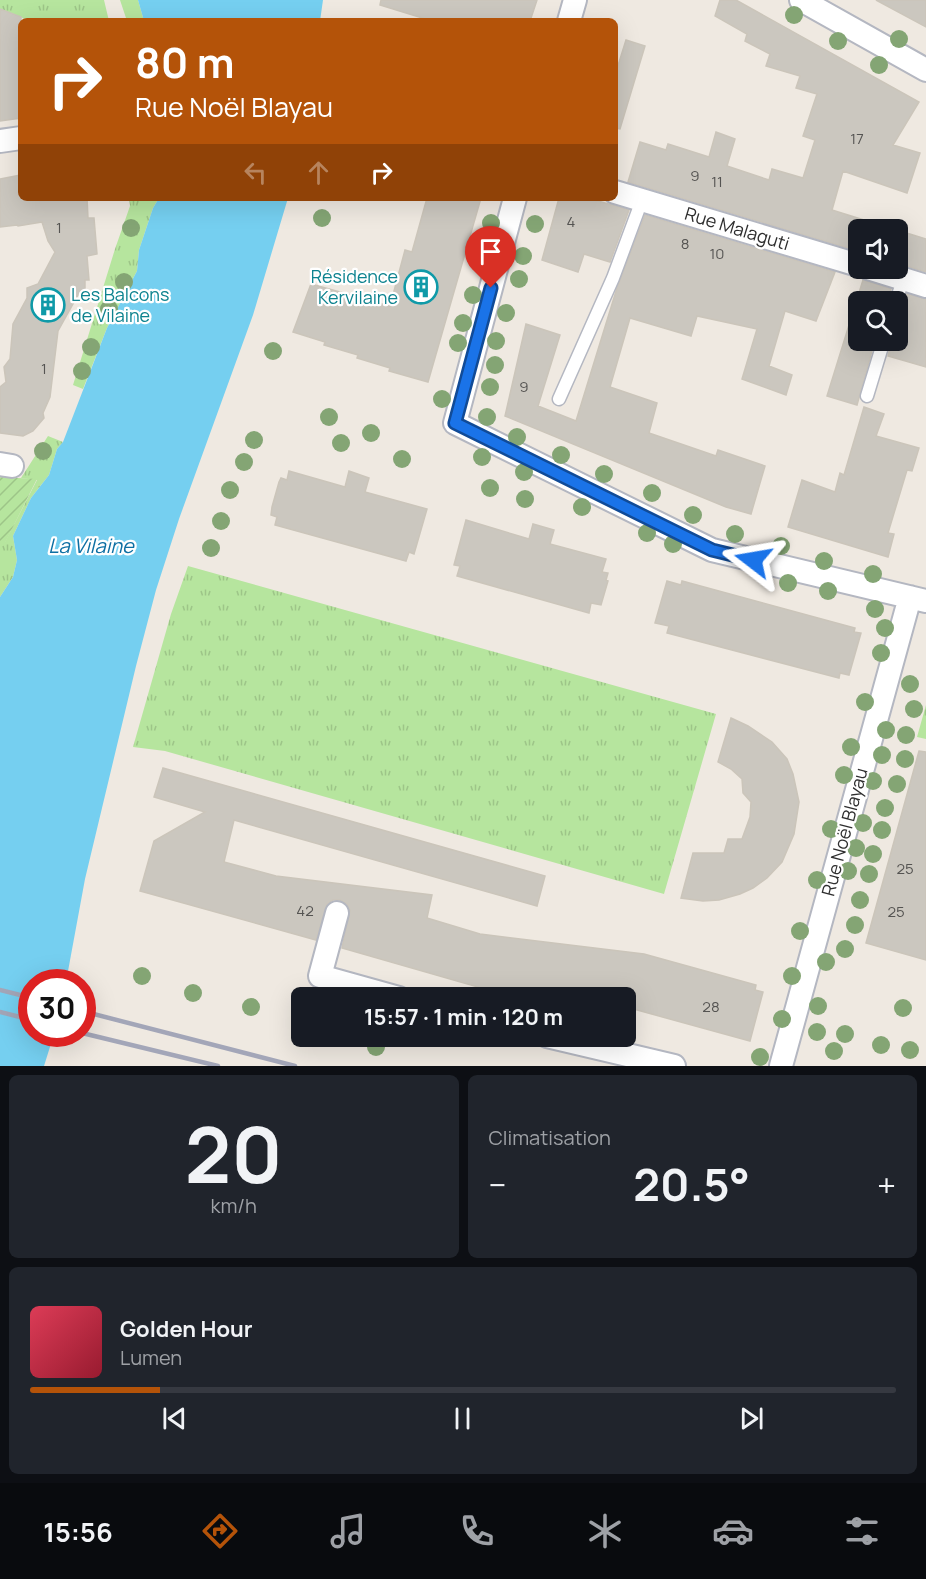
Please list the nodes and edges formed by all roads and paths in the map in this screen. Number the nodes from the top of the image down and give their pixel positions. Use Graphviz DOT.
graph roads {
  1 [pos="575,0"];
  2 [pos="801,0"];
  3 [pos="570,18"];
  4 [pos="926,70"];
  5 [pos="18,138"];
  6 [pos="0,141"];
  7 [pos="618,193"];
  8 [pos="642,200"];
  9 [pos="514,201"];
  10 [pos="848,262"];
  11 [pos="903,279"];
  12 [pos="926,286"];
  13 [pos="899,291"];
  14 [pos="881,351"];
  15 [pos="867,396"];
  16 [pos="559,399"];
  17 [pos="918,599"];
  18 [pos="337,913"];
  19 [pos="360,987"];
  20 [pos="594,1047"];
  21 [pos="675,1066"];
  22 [pos="781,1066"];
  1 -- 3 [label="street"];
  2 -- 4 [label="street"];
  5 -- 6 [label="street"];
  7 -- 8 [label="street, Rue Malaguti"];
  8 -- 10 [label="street, Rue Malaguti"];
  8 -- 16 [label="lane"];
  9 -- 17 [label="street, Rue Noël Blayau"];
  11 -- 12 [label="street"];
  11 -- 13 [label="lane"];
  14 -- 15 [label="lane"];
  17 -- 22 [label="street, Rue Noël Blayau"];
  18 -- 19 [label="street"];
  20 -- 21 [label="street"];
}
